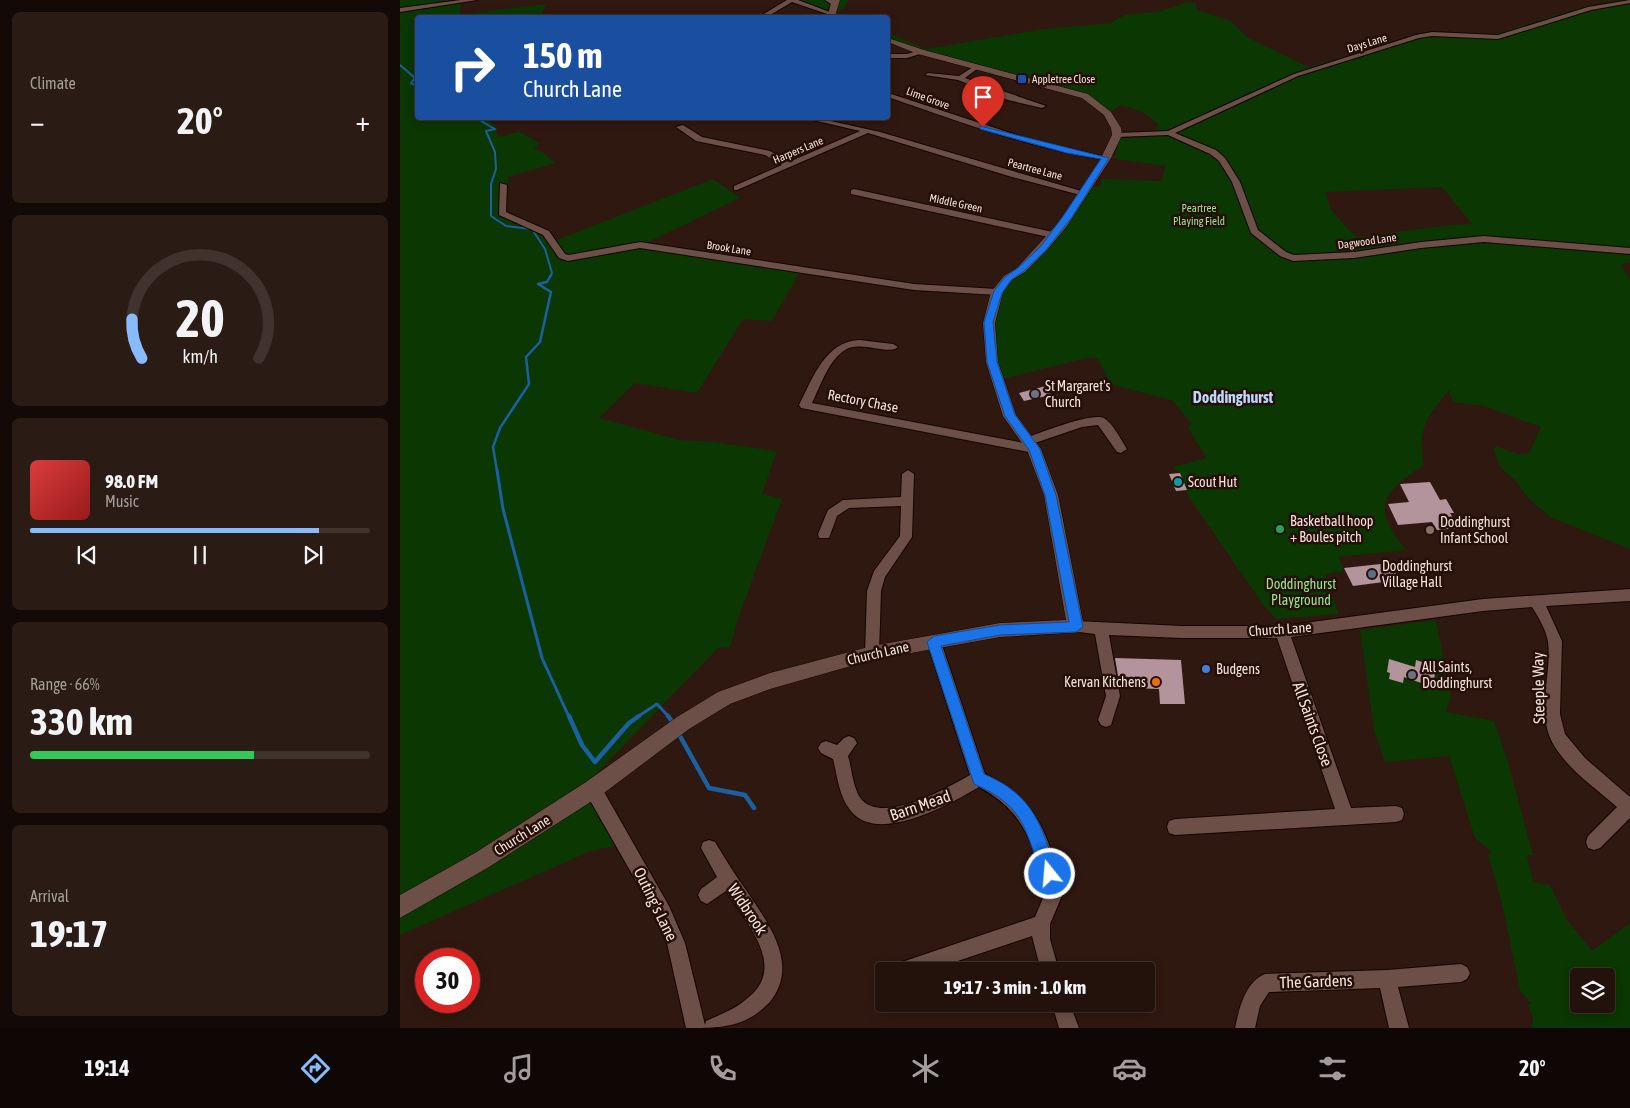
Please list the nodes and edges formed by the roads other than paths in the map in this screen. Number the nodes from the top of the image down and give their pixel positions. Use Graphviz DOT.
graph roads {
  1 [pos="474,0"];
  2 [pos="792,0"];
  3 [pos="832,1"];
  4 [pos="1630,1"];
  5 [pos="400,10"];
  6 [pos="764,15"];
  7 [pos="831,15"];
  8 [pos="834,15"];
  9 [pos="890,41"];
  10 [pos="920,52"];
  11 [pos="890,56"];
  12 [pos="978,66"];
  13 [pos="928,75"];
  14 [pos="960,78"];
  15 [pos="890,96"];
  16 [pos="1042,106"];
  17 [pos="817,120"];
  18 [pos="680,127"];
  19 [pos="867,131"];
  20 [pos="1169,133"];
  21 [pos="1117,135"];
  22 [pos="1106,158"];
  23 [pos="789,166"];
  24 [pos="503,185"];
  25 [pos="737,188"];
  26 [pos="854,192"];
  27 [pos="1084,193"];
  28 [pos="1053,236"];
  29 [pos="1630,251"];
  30 [pos="997,292"];
  31 [pos="893,346"];
  32 [pos="1032,445"];
  33 [pos="1121,449"];
  34 [pos="908,474"];
  35 [pos="907,501"];
  36 [pos="824,534"];
  37 [pos="1630,595"];
  38 [pos="1537,603"];
  39 [pos="1076,627"];
  40 [pos="1101,628"];
  41 [pos="1282,632"];
  42 [pos="934,642"];
  43 [pos="872,653"];
  44 [pos="1106,720"];
  45 [pos="838,749"];
  46 [pos="979,779"];
  47 [pos="593,789"];
  48 [pos="1630,806"];
  49 [pos="1396,814"];
  50 [pos="1346,817"];
  51 [pos="1175,827"];
  52 [pos="1594,842"];
  53 [pos="709,848"];
  54 [pos="728,879"];
  55 [pos="707,895"];
  56 [pos="400,907"];
  57 [pos="1041,924"];
  58 [pos="929,962"];
  59 [pos="1047,962"];
  60 [pos="1461,974"];
  61 [pos="1387,979"];
  62 [pos="1064,1012"];
  63 [pos="696,1028"];
  64 [pos="713,1028"];
  65 [pos="1069,1028"];
  66 [pos="1244,1028"];
  67 [pos="1399,1028"];
  1 -- 5 [label="street"];
  2 -- 6 [label="street"];
  2 -- 7 [label="street"];
  3 -- 8 [label="street"];
  4 -- 20 [label="street, Days Lane"];
  9 -- 10 [label="street"];
  10 -- 11 [label="street"];
  10 -- 12 [label="street"];
  12 -- 14 [label="street"];
  12 -- 21 [label="street"];
  13 -- 14 [label="street"];
  14 -- 16 [label="street"];
  15 -- 22 [label="street, Lime Grove"];
  17 -- 19 [label="street, Peartree Lane"];
  18 -- 23 [label="street"];
  19 -- 23 [label="street, Harpers Lane"];
  19 -- 27 [label="street, Peartree Lane"];
  20 -- 21 [label="street, Days Lane"];
  20 -- 29 [label="street, Dagwood Lane"];
  21 -- 22 [label="street"];
  22 -- 27 [label="street"];
  23 -- 25 [label="street, Harpers Lane"];
  24 -- 30 [label="street, Brook Lane"];
  26 -- 28 [label="street, Middle Green"];
  27 -- 28 [label="street"];
  28 -- 30 [label="street"];
  30 -- 32 [label="street"];
  31 -- 32 [label="street, Rectory Chase"];
  32 -- 33 [label="street"];
  32 -- 39 [label="street"];
  34 -- 35 [label="street"];
  35 -- 36 [label="street"];
  35 -- 43 [label="street"];
  37 -- 38 [label="street, Church Lane"];
  38 -- 41 [label="street, Church Lane"];
  38 -- 48 [label="street, Steeple Way"];
  39 -- 40 [label="street, Church Lane"];
  39 -- 42 [label="street, Church Lane"];
  40 -- 41 [label="street, Church Lane"];
  40 -- 44 [label="street"];
  41 -- 50 [label="street, All Saints Close"];
  42 -- 43 [label="street, Church Lane"];
  42 -- 46 [label="street"];
  43 -- 47 [label="street, Church Lane"];
  45 -- 46 [label="street, Barn Mead"];
  46 -- 57 [label="street"];
  47 -- 56 [label="street, Church Lane"];
  47 -- 63 [label="street, Outing's Lane"];
  48 -- 52 [label="street"];
  49 -- 50 [label="street"];
  50 -- 51 [label="street"];
  53 -- 54 [label="street, Widbrook"];
  54 -- 55 [label="street, Widbrook"];
  54 -- 64 [label="street, Widbrook"];
  57 -- 58 [label="street"];
  57 -- 59 [label="street"];
  60 -- 61 [label="street, The Gardens"];
  61 -- 66 [label="street, The Gardens"];
  61 -- 67 [label="street"];
  62 -- 65 [label="street"];
}
